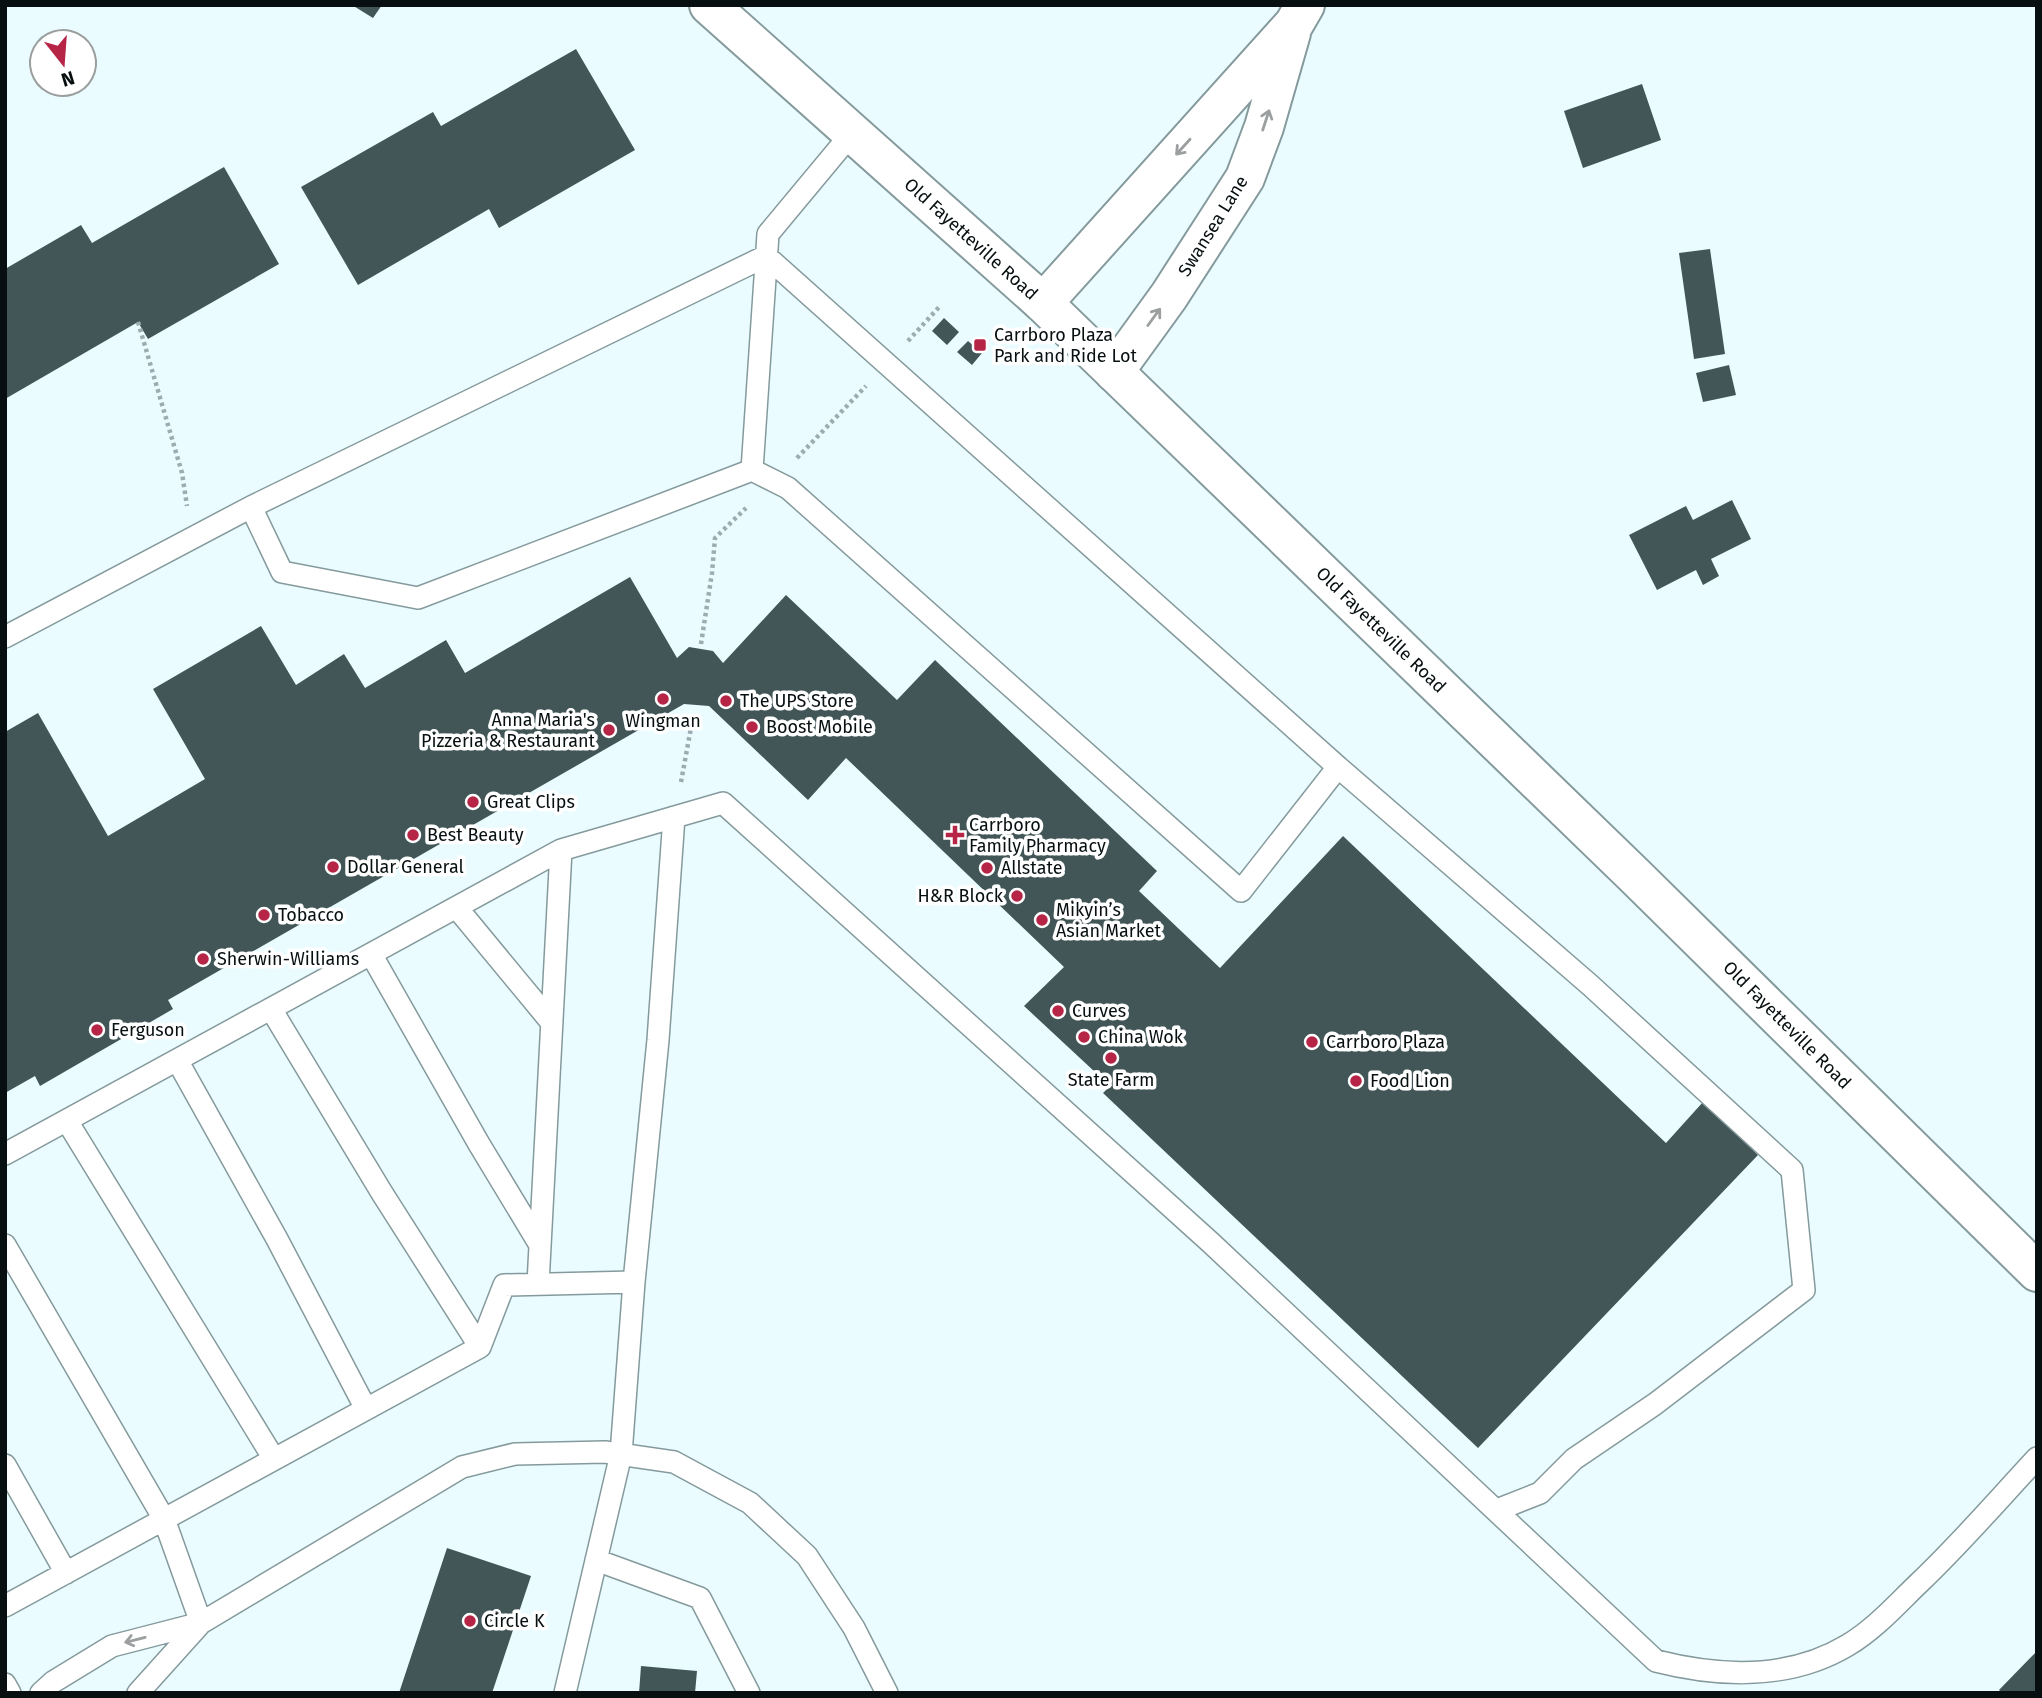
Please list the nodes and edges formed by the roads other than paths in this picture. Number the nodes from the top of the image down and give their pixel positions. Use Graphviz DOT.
graph roads {
  1 [pos="709,5"];
  2 [pos="1299,15"];
  3 [pos="852,133"];
  4 [pos="766,257"];
  5 [pos="1043,303"];
  6 [pos="1114,372"];
  7 [pos="752,470"];
  8 [pos="251,507"];
  9 [pos="5,637"];
  10 [pos="1338,767"];
  11 [pos="674,817"];
  12 [pos="561,850"];
  13 [pos="457,908"];
  14 [pos="371,954"];
  15 [pos="271,1009"];
  16 [pos="552,1023"];
  17 [pos="177,1060"];
  18 [pos="67,1121"];
  19 [pos="5,1154"];
  20 [pos="5,1245"];
  21 [pos="540,1245"];
  22 [pos="2037,1272"];
  23 [pos="634,1283"];
  24 [pos="538,1284"];
  25 [pos="480,1347"];
  26 [pos="366,1409"];
  27 [pos="621,1454"];
  28 [pos="2037,1458"];
  29 [pos="274,1460"];
  30 [pos="5,1465"];
  31 [pos="1497,1510"];
  32 [pos="164,1519"];
  33 [pos="596,1560"];
  34 [pos="66,1573"];
  35 [pos="5,1606"];
  36 [pos="201,1623"];
  37 [pos="5,1684"];
  38 [pos="10,1693"];
  39 [pos="41,1693"];
  40 [pos="138,1693"];
  41 [pos="565,1693"];
  42 [pos="749,1693"];
  43 [pos="887,1693"];
  1 -- 3 [label="street, Old Fayetteville Road"];
  2 -- 5 [label="street, Swansea Lane, one-way"];
  6 -- 2 [label="street, Swansea Lane, one-way"];
  3 -- 4 [label="lane"];
  3 -- 5 [label="street, Old Fayetteville Road"];
  4 -- 7 [label="lane"];
  4 -- 8 [label="lane"];
  4 -- 10 [label="lane"];
  5 -- 6 [label="street, Old Fayetteville Road"];
  6 -- 22 [label="street, Old Fayetteville Road"];
  7 -- 8 [label="lane"];
  7 -- 10 [label="lane"];
  8 -- 9 [label="lane"];
  10 -- 31 [label="lane"];
  11 -- 12 [label="lane"];
  11 -- 23 [label="lane"];
  11 -- 31 [label="lane"];
  12 -- 13 [label="lane"];
  12 -- 16 [label="lane"];
  13 -- 14 [label="lane"];
  13 -- 16 [label="lane"];
  14 -- 15 [label="lane"];
  14 -- 21 [label="lane"];
  15 -- 17 [label="lane"];
  15 -- 25 [label="lane"];
  16 -- 21 [label="lane"];
  17 -- 18 [label="lane"];
  17 -- 26 [label="lane"];
  18 -- 19 [label="lane"];
  18 -- 29 [label="lane"];
  20 -- 32 [label="lane"];
  21 -- 24 [label="lane"];
  23 -- 24 [label="lane"];
  23 -- 27 [label="lane"];
  24 -- 25 [label="lane"];
  25 -- 26 [label="lane"];
  26 -- 29 [label="lane"];
  27 -- 33 [label="lane"];
  27 -- 36 [label="lane"];
  27 -- 43 [label="lane"];
  28 -- 31 [label="lane"];
  29 -- 32 [label="lane"];
  30 -- 34 [label="lane"];
  32 -- 34 [label="lane"];
  32 -- 36 [label="lane"];
  33 -- 41 [label="lane"];
  33 -- 42 [label="lane"];
  34 -- 35 [label="lane"];
  36 -- 39 [label="lane, one-way"];
  36 -- 40 [label="lane"];
  37 -- 38 [label="lane"];
}
